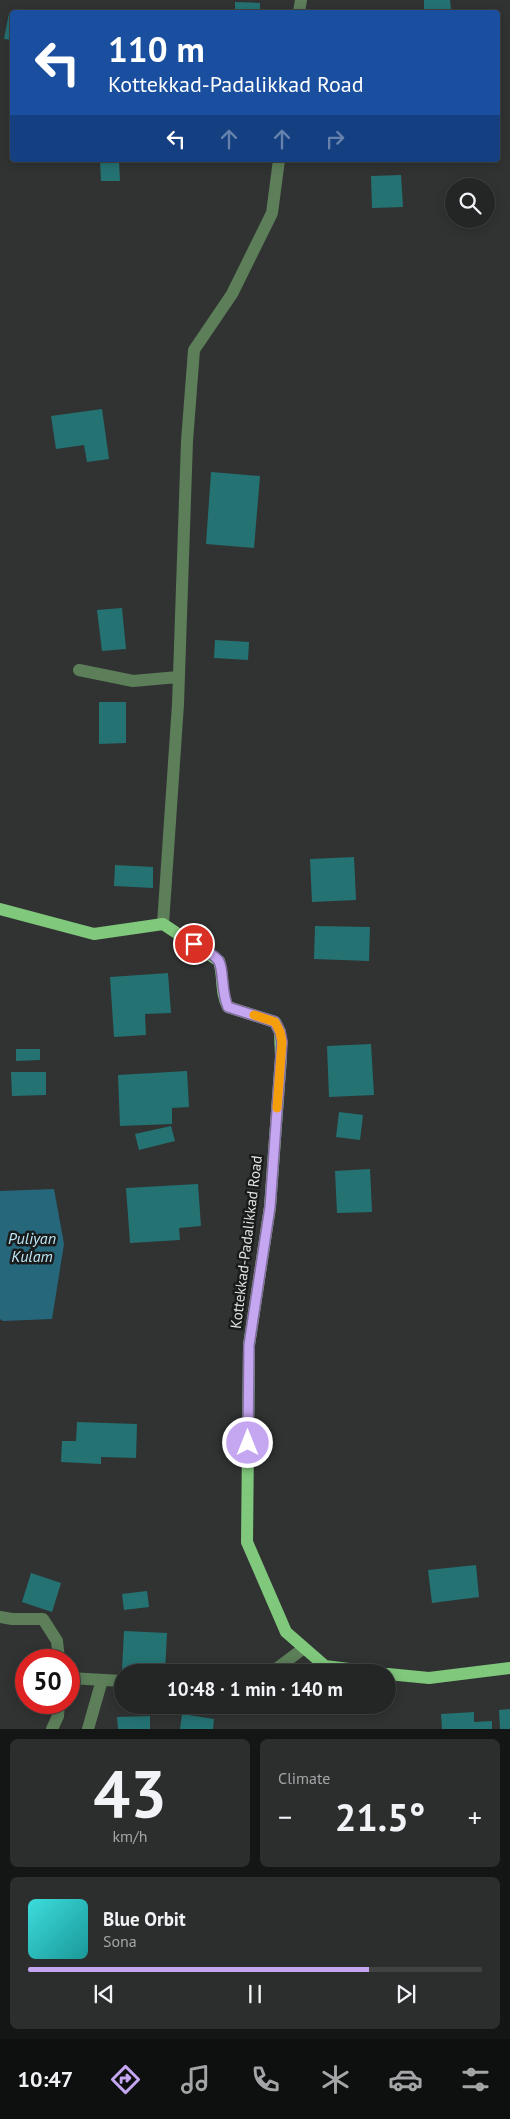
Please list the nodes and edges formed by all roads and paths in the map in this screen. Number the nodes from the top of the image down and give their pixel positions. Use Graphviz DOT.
graph roads {
  1 [pos="279,162"];
  2 [pos="79,670"];
  3 [pos="178,677"];
  4 [pos="0,909"];
  5 [pos="163,924"];
  6 [pos="0,1617"];
  7 [pos="304,1648"];
  8 [pos="58,1649"];
  9 [pos="283,1664"];
  10 [pos="323,1664"];
  11 [pos="510,1668"];
  12 [pos="396,1675"];
  13 [pos="80,1679"];
  14 [pos="102,1680"];
  15 [pos="114,1681"];
  16 [pos="58,1714"];
  17 [pos="52,1729"];
  18 [pos="88,1729"];
  1 -- 3 [label="street"];
  2 -- 3 [label="street"];
  3 -- 5 [label="street"];
  4 -- 5 [label="main road"];
  5 -- 7 [label="main road, Kottekkad-Padalikkad Road"];
  6 -- 8 [label="street"];
  7 -- 9 [label="street"];
  7 -- 10 [label="main road, Kottekkad-Padalikkad Road"];
  11 -- 12 [label="main road"];
  13 -- 14 [label="street"];
  14 -- 15 [label="street"];
  14 -- 18 [label="street"];
  16 -- 17 [label="street"];
}
